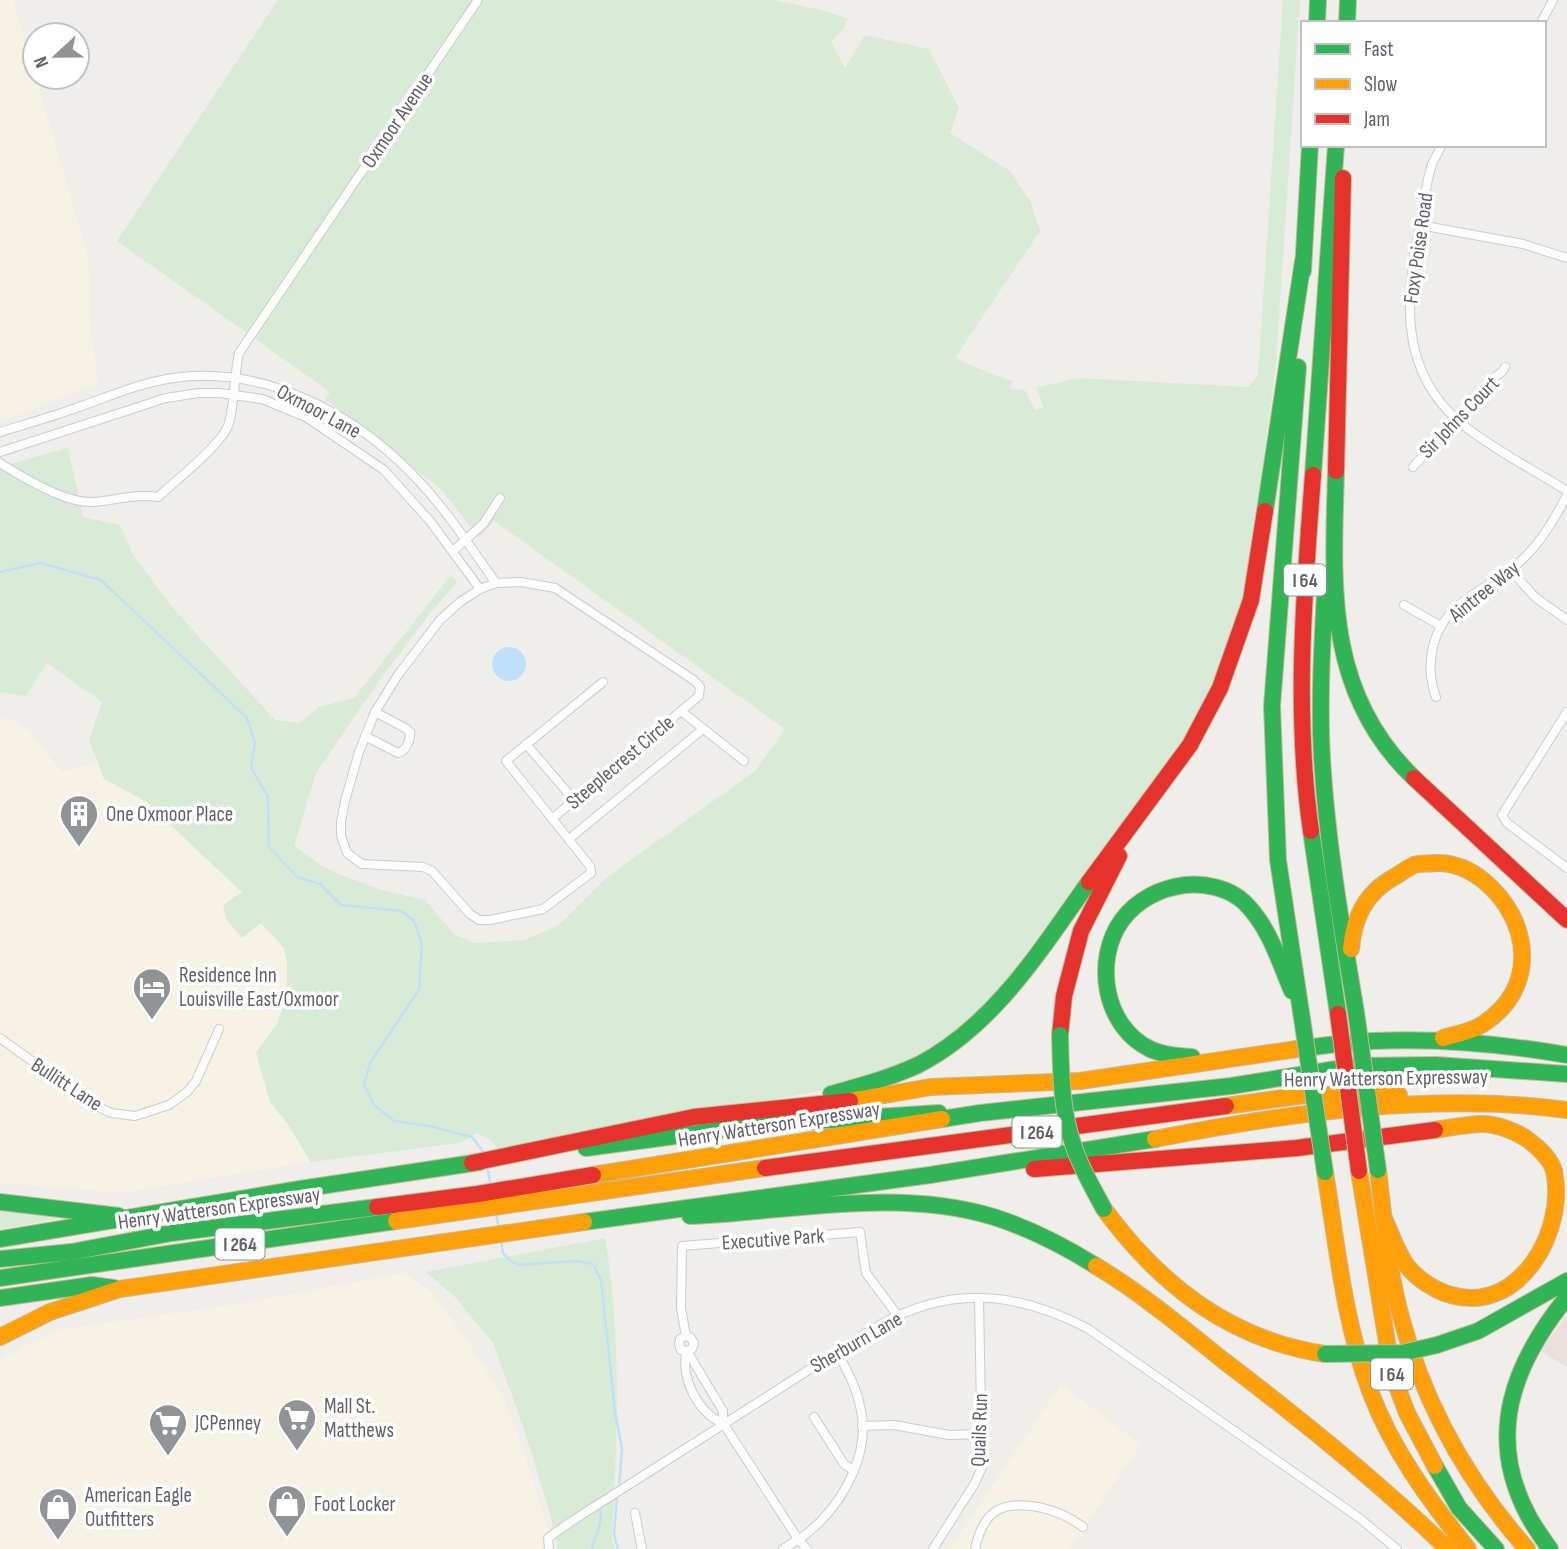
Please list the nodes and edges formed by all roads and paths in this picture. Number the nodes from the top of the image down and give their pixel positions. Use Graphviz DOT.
graph roads {
  1 [pos="478,0"];
  2 [pos="1318,0"];
  3 [pos="1553,0"];
  4 [pos="1348,1"];
  5 [pos="1317,21"];
  6 [pos="1347,21"];
  7 [pos="1542,21"];
  8 [pos="1310,147"];
  9 [pos="1336,147"];
  10 [pos="1344,147"];
  11 [pos="1441,147"];
  12 [pos="1420,225"];
  13 [pos="1567,258"];
  14 [pos="1303,261"];
  15 [pos="1339,342"];
  16 [pos="1505,366"];
  17 [pos="234,378"];
  18 [pos="233,394"];
  19 [pos="1457,419"];
  20 [pos="0,432"];
  21 [pos="0,452"];
  22 [pos="0,463"];
  23 [pos="1413,467"];
  24 [pos="1567,493"];
  25 [pos="500,498"];
  26 [pos="466,540"];
  27 [pos="453,551"];
  28 [pos="1510,570"];
  29 [pos="496,583"];
  30 [pos="480,589"];
  31 [pos="1404,605"];
  32 [pos="1567,620"];
  33 [pos="1441,626"];
  34 [pos="603,682"];
  35 [pos="1436,696"];
  36 [pos="681,710"];
  37 [pos="375,712"];
  38 [pos="1567,712"];
  39 [pos="703,729"];
  40 [pos="365,736"];
  41 [pos="526,744"];
  42 [pos="744,761"];
  43 [pos="1150,798"];
  44 [pos="574,800"];
  45 [pos="552,818"];
  46 [pos="569,839"];
  47 [pos="1567,867"];
  48 [pos="1567,920"];
  49 [pos="1350,972"];
  50 [pos="1301,1013"];
  51 [pos="219,1029"];
  52 [pos="0,1038"];
  53 [pos="1431,1041"];
  54 [pos="1567,1055"];
  55 [pos="1215,1060"];
  56 [pos="1567,1074"];
  57 [pos="1567,1102"];
  58 [pos="1567,1110"];
  59 [pos="773,1111"];
  60 [pos="980,1113"];
  61 [pos="502,1157"];
  62 [pos="930,1175"];
  63 [pos="509,1197"];
  64 [pos="479,1201"];
  65 [pos="0,1202"];
  66 [pos="614,1218"];
  67 [pos="1384,1218"];
  68 [pos="132,1219"];
  69 [pos="0,1239"];
  70 [pos="0,1259"];
  71 [pos="0,1278"];
  72 [pos="1567,1281"];
  73 [pos="120,1289"];
  74 [pos="1567,1297"];
  75 [pos="0,1298"];
  76 [pos="979,1298"];
  77 [pos="898,1316"];
  78 [pos="0,1337"];
  79 [pos="687,1351"];
  80 [pos="837,1351"];
  81 [pos="814,1417"];
  82 [pos="723,1423"];
  83 [pos="862,1426"];
  84 [pos="982,1434"];
  85 [pos="853,1471"];
  86 [pos="635,1513"];
  87 [pos="1083,1527"];
  88 [pos="798,1539"];
  89 [pos="549,1549"];
  90 [pos="642,1549"];
  91 [pos="783,1549"];
  92 [pos="807,1549"];
  93 [pos="933,1549"];
  94 [pos="975,1549"];
  95 [pos="1397,1549"];
  96 [pos="1448,1549"];
  97 [pos="1468,1549"];
  98 [pos="1496,1549"];
  99 [pos="1527,1549"];
  100 [pos="1550,1549"];
  1 -- 17 [label="street, Oxmoor Avenue"];
  2 -- 5 [label="highway"];
  3 -- 7 [label="street"];
  4 -- 6 [label="highway"];
  8 -- 14 [label="highway, I 64"];
  9 -- 98 [label="highway, I 64, bridge"];
  10 -- 15 [label="highway"];
  11 -- 12 [label="street, Foxy Poise Road"];
  12 -- 13 [label="street"];
  12 -- 19 [label="street, Foxy Poise Road"];
  14 -- 43 [label="highway"];
  14 -- 50 [label="highway, I 64"];
  15 -- 48 [label="highway"];
  15 -- 49 [label="highway"];
  16 -- 19 [label="street, Sir Johns Court"];
  17 -- 18 [label="street, Oxmoor Avenue"];
  17 -- 20 [label="street, Oxmoor Lane"];
  17 -- 26 [label="street, Oxmoor Lane"];
  18 -- 21 [label="street, Oxmoor Lane"];
  18 -- 22 [label="street, Oxmoor Avenue"];
  18 -- 27 [label="street, Oxmoor Lane"];
  19 -- 23 [label="street, Sir Johns Court"];
  19 -- 24 [label="street, Foxy Poise Road"];
  24 -- 28 [label="street, Aintree Way"];
  25 -- 26 [label="street"];
  26 -- 27 [label="street"];
  26 -- 29 [label="street, Oxmoor Lane"];
  27 -- 30 [label="street, Oxmoor Lane"];
  28 -- 32 [label="street"];
  28 -- 33 [label="street, Aintree Way"];
  29 -- 30 [label="street, Steeplecrest Circle"];
  29 -- 36 [label="street, Steeplecrest Circle"];
  30 -- 37 [label="street, Steeplecrest Circle"];
  31 -- 33 [label="street"];
  33 -- 35 [label="street, Aintree Way"];
  34 -- 41 [label="street"];
  36 -- 39 [label="street"];
  36 -- 44 [label="street, Steeplecrest Circle"];
  37 -- 40 [label="street, Steeplecrest Circle"];
  37 -- 40 [label="street"];
  38 -- 47 [label="street"];
  39 -- 42 [label="street"];
  39 -- 46 [label="street"];
  40 -- 46 [label="street, Steeplecrest Circle"];
  41 -- 44 [label="street"];
  41 -- 45 [label="street"];
  43 -- 59 [label="highway"];
  43 -- 72 [label="highway, bridge"];
  44 -- 45 [label="street, Steeplecrest Circle"];
  45 -- 46 [label="street, Steeplecrest Circle"];
  49 -- 53 [label="highway"];
  49 -- 67 [label="highway, bridge"];
  50 -- 55 [label="highway"];
  50 -- 97 [label="highway, I 64, bridge"];
  51 -- 52 [label="street, Bullitt Lane"];
  53 -- 54 [label="highway"];
  53 -- 55 [label="highway"];
  55 -- 59 [label="highway"];
  56 -- 60 [label="highway, Henry Watterson Expressway / I 264"];
  57 -- 63 [label="highway, Henry Watterson Expressway / I 264"];
  58 -- 62 [label="highway"];
  59 -- 61 [label="highway"];
  60 -- 61 [label="highway"];
  60 -- 63 [label="highway, Henry Watterson Expressway / I 264"];
  61 -- 68 [label="highway"];
  62 -- 66 [label="highway"];
  62 -- 67 [label="highway"];
  63 -- 64 [label="highway, Henry Watterson Expressway / I 264"];
  64 -- 70 [label="highway, Henry Watterson Expressway / I 264"];
  64 -- 71 [label="highway, Henry Watterson Expressway / I 264"];
  65 -- 68 [label="highway"];
  66 -- 73 [label="highway"];
  66 -- 96 [label="highway"];
  67 -- 99 [label="highway"];
  68 -- 69 [label="highway"];
  73 -- 75 [label="highway"];
  73 -- 78 [label="highway"];
  74 -- 100 [label="highway"];
  76 -- 77 [label="street, Sherburn Lane"];
  76 -- 84 [label="street, Quails Run"];
  76 -- 95 [label="street, Sherburn Lane"];
  77 -- 79 [label="street, Executive Park"];
  77 -- 80 [label="street, Sherburn Lane"];
  79 -- 82 [label="street, Executive Park"];
  79 -- 82 [label="street, Executive Park"];
  80 -- 82 [label="street, Sherburn Lane"];
  80 -- 83 [label="street"];
  81 -- 85 [label="street"];
  82 -- 88 [label="street"];
  82 -- 89 [label="street, Sherburn Lane"];
  83 -- 84 [label="street"];
  83 -- 85 [label="street"];
  84 -- 93 [label="street, Quails Run"];
  85 -- 88 [label="street"];
  86 -- 90 [label="street"];
  87 -- 94 [label="street"];
  88 -- 91 [label="street"];
  88 -- 92 [label="street"];
}
